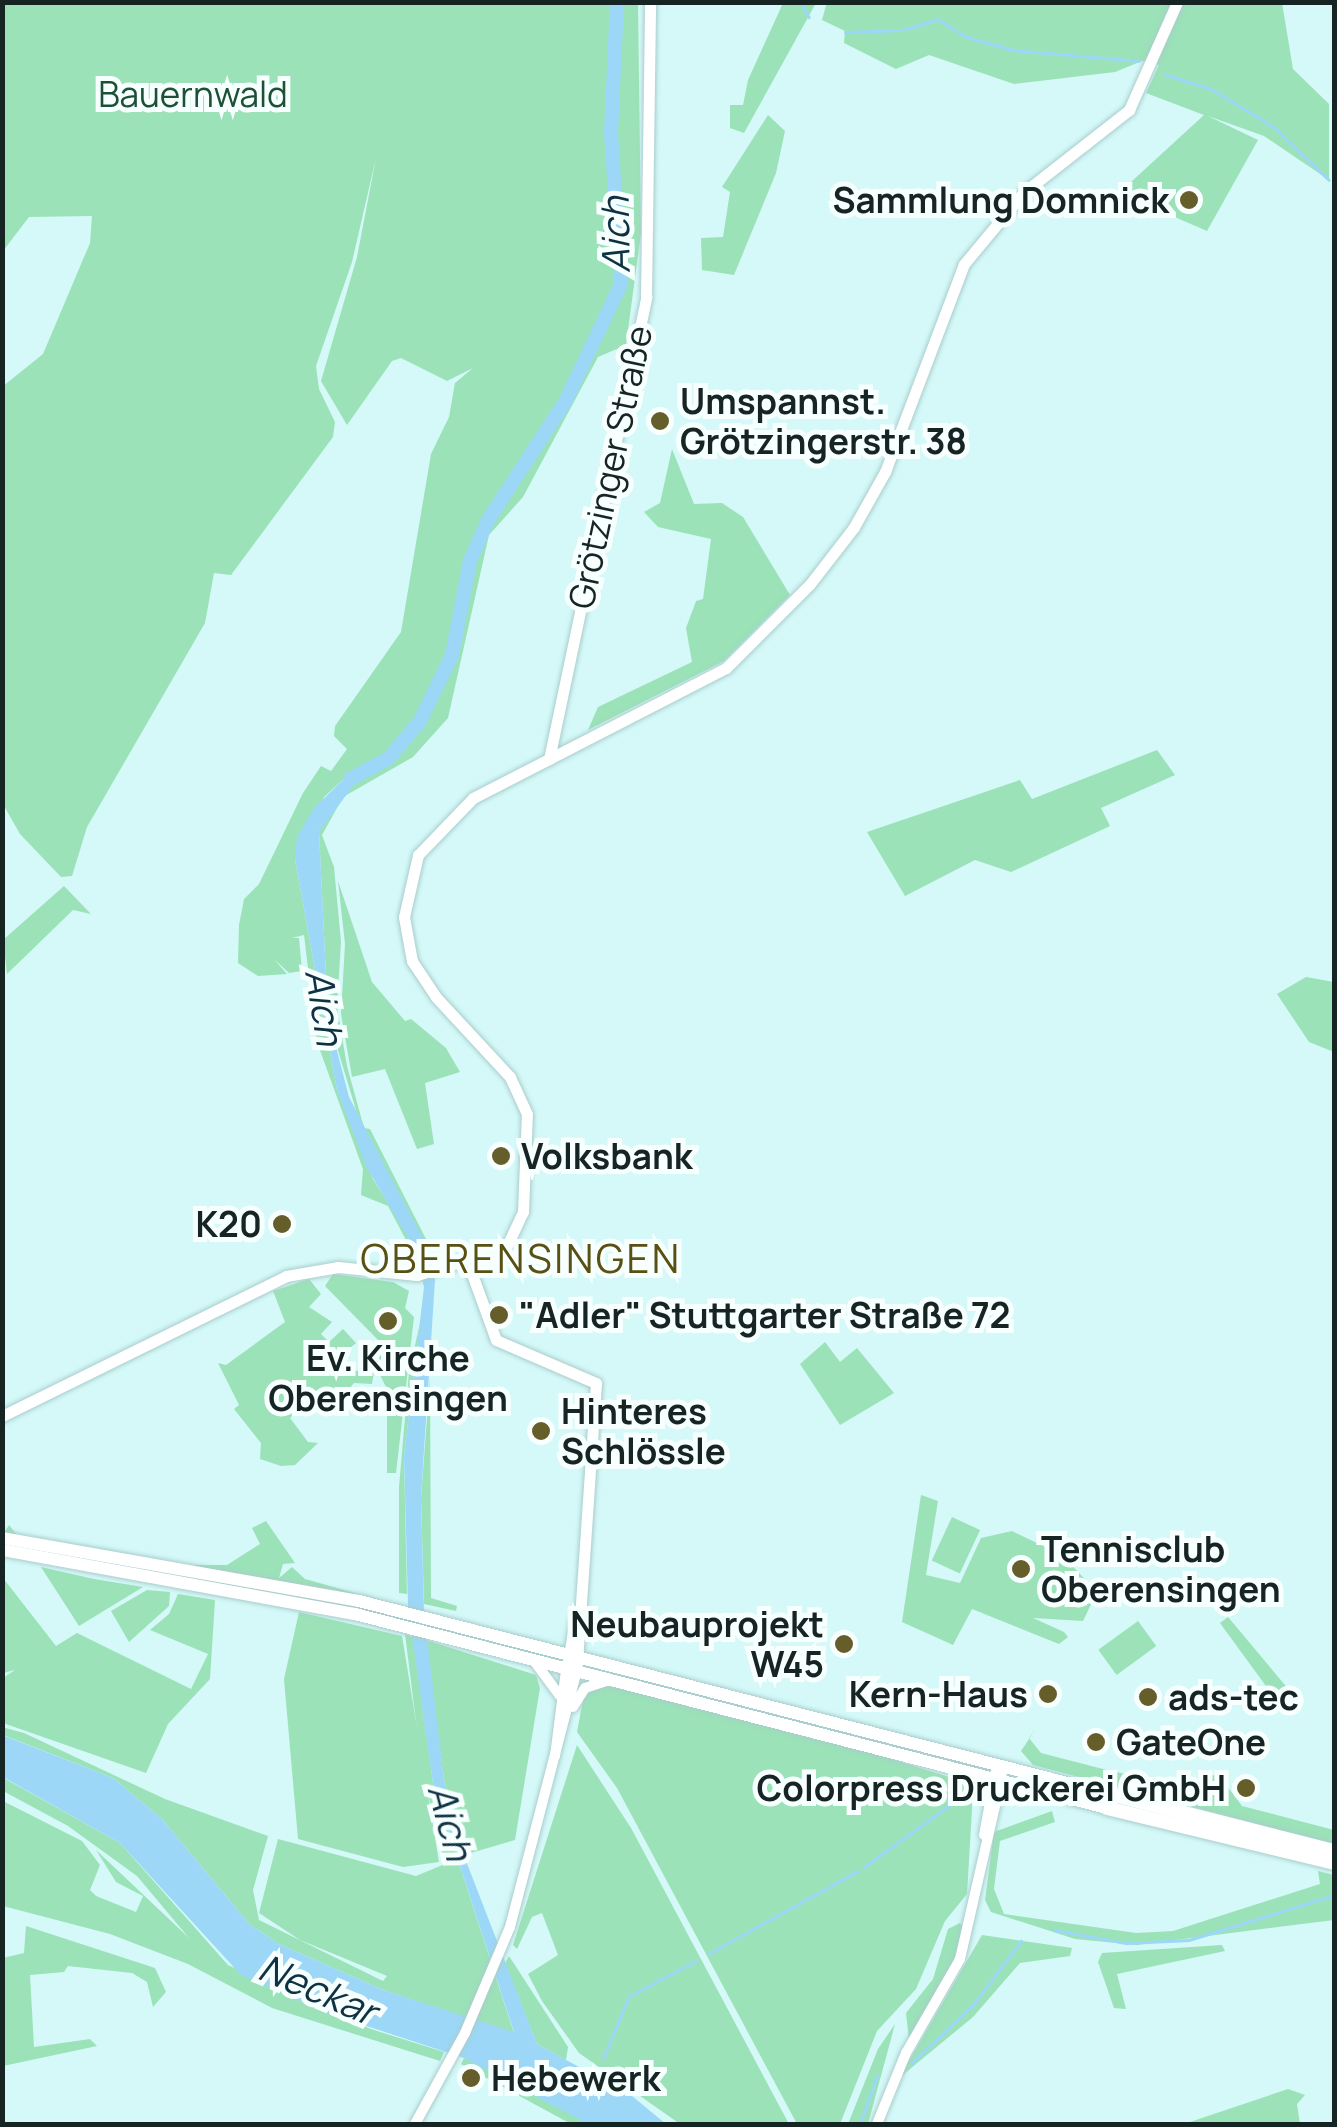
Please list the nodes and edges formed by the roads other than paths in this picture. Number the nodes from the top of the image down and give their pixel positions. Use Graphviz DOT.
graph roads {
  1 [pos="650,2"];
  2 [pos="1178,2"];
  3 [pos="549,759"];
  4 [pos="468,1263"];
  5 [pos="2,1416"];
  6 [pos="2,1538"];
  7 [pos="2,1550"];
  8 [pos="385,1615"];
  9 [pos="445,1631"];
  10 [pos="534,1661"];
  11 [pos="573,1664"];
  12 [pos="608,1680"];
  13 [pos="561,1701"];
  14 [pos="568,1722"];
  15 [pos="555,1766"];
  16 [pos="954,1768"];
  17 [pos="999,1773"];
  18 [pos="986,1800"];
  19 [pos="1107,1800"];
  20 [pos="984,1851"];
  21 [pos="1334,1851"];
  22 [pos="1334,1863"];
  23 [pos="415,2124"];
  24 [pos="877,2124"];
  1 -- 3 [label="main road, Grötzinger Straße"];
  2 -- 3 [label="main road"];
  3 -- 4 [label="main road"];
  4 -- 5 [label="main road"];
  4 -- 11 [label="main road"];
  6 -- 8 [label="main road"];
  7 -- 8 [label="main road"];
  8 -- 9 [label="main road"];
  9 -- 10 [label="main road"];
  9 -- 11 [label="main road"];
  10 -- 11 [label="main road"];
  10 -- 13 [label="street"];
  11 -- 12 [label="main road"];
  11 -- 13 [label="street"];
  11 -- 14 [label="street"];
  11 -- 17 [label="main road"];
  12 -- 14 [label="street"];
  12 -- 16 [label="main road"];
  13 -- 15 [label="street"];
  14 -- 15 [label="street"];
  15 -- 23 [label="street"];
  16 -- 17 [label="main road"];
  16 -- 18 [label="street"];
  17 -- 18 [label="street"];
  17 -- 19 [label="main road"];
  17 -- 20 [label="street"];
  18 -- 20 [label="street"];
  19 -- 21 [label="highway"];
  19 -- 22 [label="highway"];
  20 -- 24 [label="street"];
}
